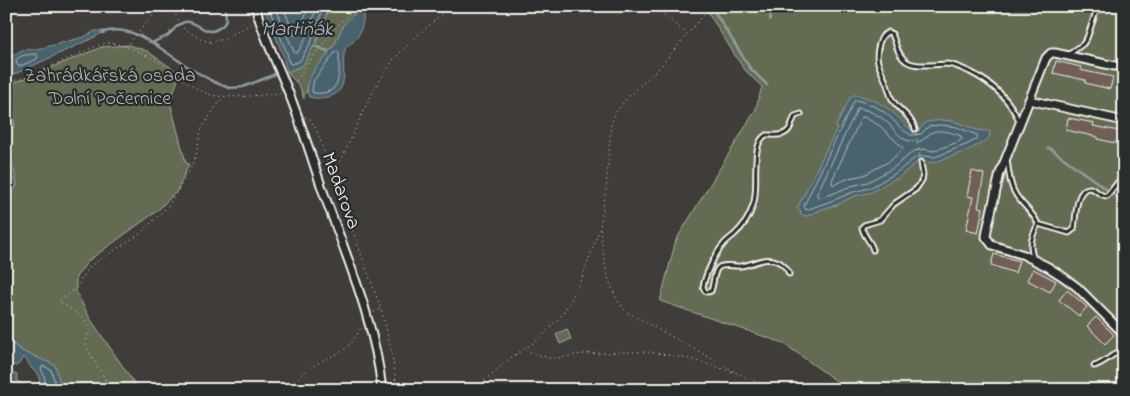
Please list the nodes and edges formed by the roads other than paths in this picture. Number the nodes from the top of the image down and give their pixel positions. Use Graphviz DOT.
graph roads {
  1 [pos="255,6"];
  2 [pos="1098,6"];
  3 [pos="1067,56"];
  4 [pos="1116,66"];
  5 [pos="1029,100"];
  6 [pos="801,114"];
  7 [pos="1124,121"];
  8 [pos="1020,124"];
  9 [pos="915,128"];
  10 [pos="1006,157"];
  11 [pos="921,162"];
  12 [pos="1124,179"];
  13 [pos="1038,224"];
  14 [pos="874,250"];
  15 [pos="1035,260"];
  16 [pos="790,274"];
  17 [pos="1124,334"];
  18 [pos="1124,349"];
  19 [pos="1094,366"];
  20 [pos="382,390"];
  1 -- 20 [label="street, Madarova"];
  2 -- 3 [label="lane"];
  3 -- 4 [label="street"];
  3 -- 5 [label="street"];
  5 -- 7 [label="street"];
  5 -- 8 [label="street"];
  6 -- 16 [label="lane"];
  8 -- 9 [label="lane"];
  8 -- 10 [label="street"];
  10 -- 13 [label="lane"];
  10 -- 15 [label="street"];
  11 -- 14 [label="lane"];
  12 -- 13 [label="lane"];
  13 -- 15 [label="lane"];
  15 -- 17 [label="street"];
  18 -- 19 [label="lane"];
}
